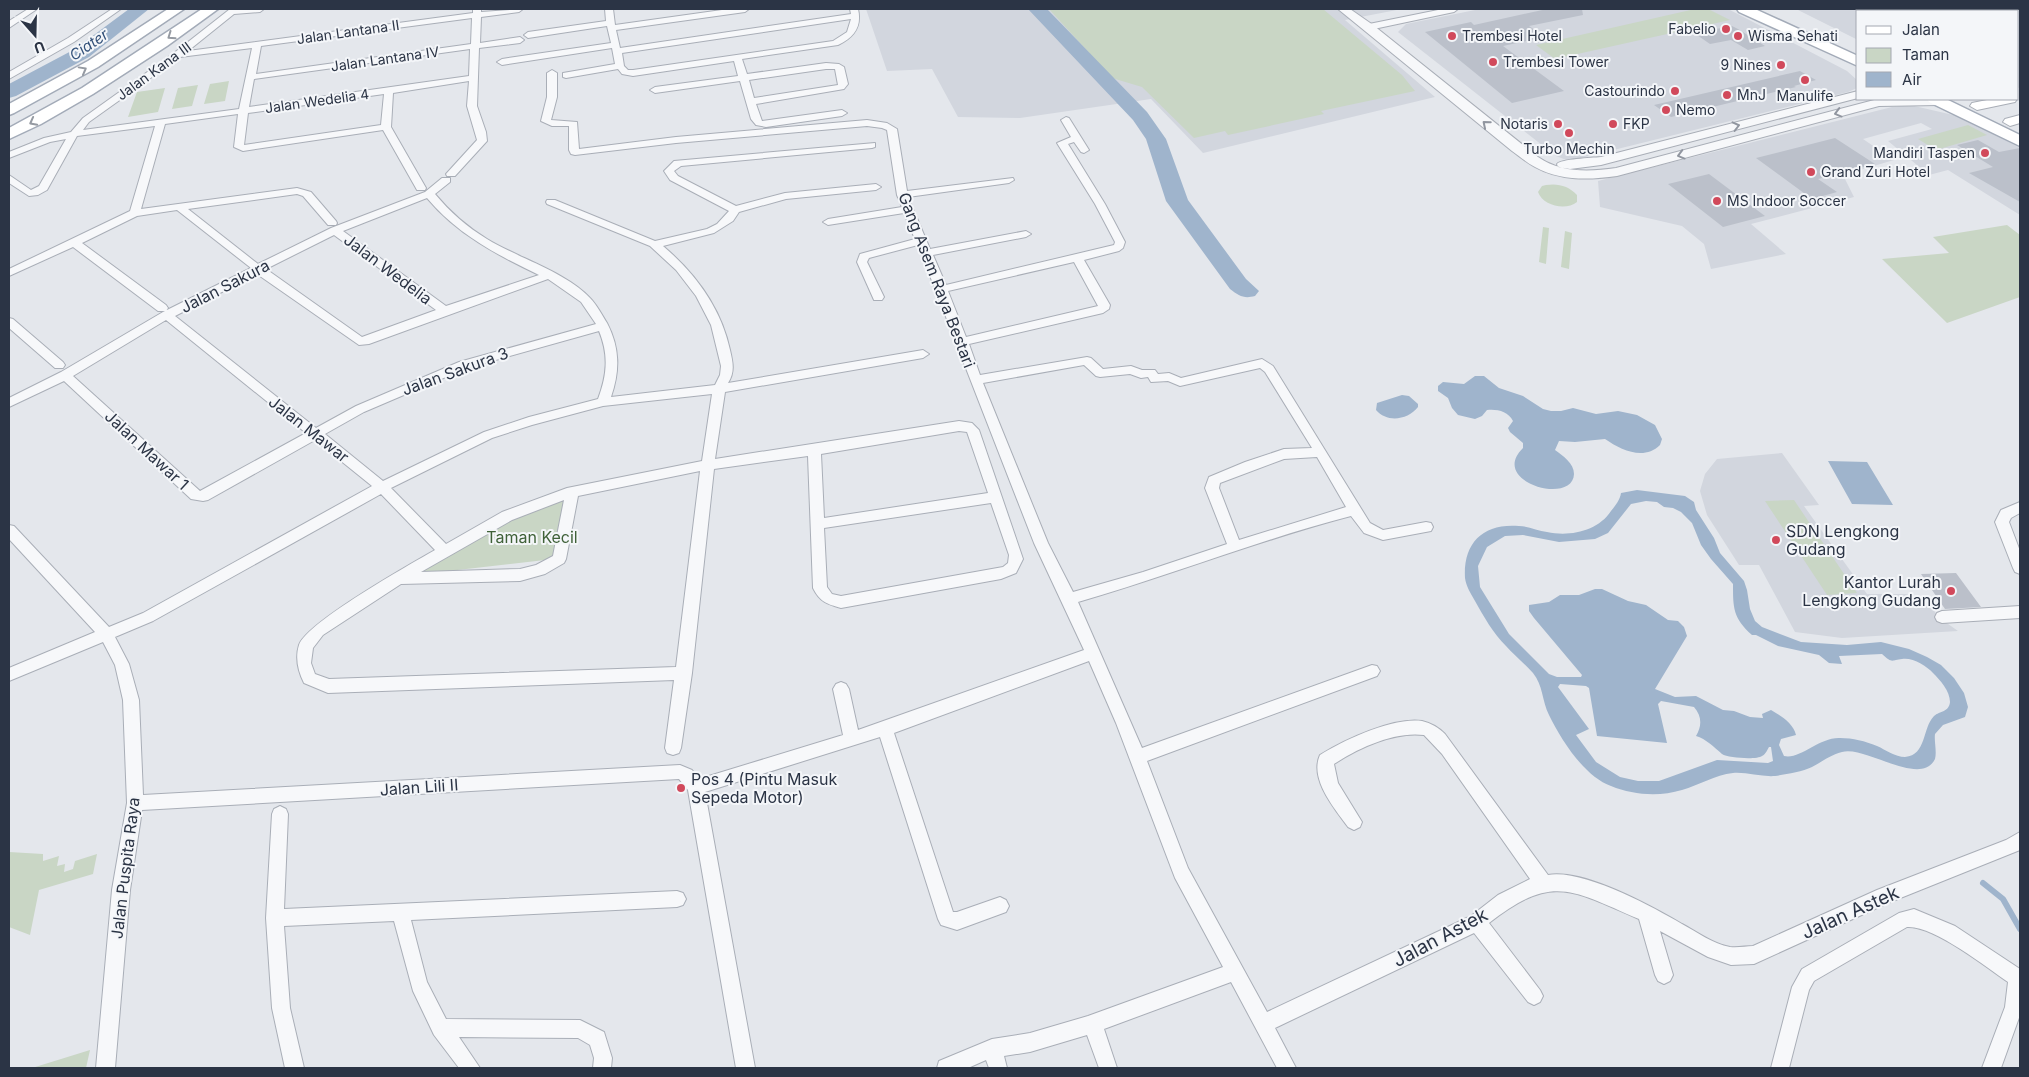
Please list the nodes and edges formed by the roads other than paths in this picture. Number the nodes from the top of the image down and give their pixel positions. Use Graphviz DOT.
graph roads {
  1 [pos="33,9"];
  2 [pos="117,9"];
  3 [pos="177,9"];
  4 [pos="211,9"];
  5 [pos="260,9"];
  6 [pos="519,9"];
  7 [pos="609,9"];
  8 [pos="744,9"];
  9 [pos="1344,9"];
  10 [pos="1358,9"];
  11 [pos="1454,9"];
  12 [pos="1744,9"];
  13 [pos="233,11"];
  14 [pos="478,12"];
  15 [pos="855,12"];
  16 [pos="1801,20"];
  17 [pos="9,25"];
  18 [pos="611,25"];
  19 [pos="1375,26"];
  20 [pos="257,45"];
  21 [pos="476,47"];
  22 [pos="616,48"];
  23 [pos="177,55"];
  24 [pos="737,57"];
  25 [pos="1856,58"];
  26 [pos="1856,59"];
  27 [pos="502,62"];
  28 [pos="620,66"];
  29 [pos="552,73"];
  30 [pos="566,75"];
  31 [pos="9,76"];
  32 [pos="250,77"];
  33 [pos="472,78"];
  34 [pos="743,78"];
  35 [pos="655,90"];
  36 [pos="389,92"];
  37 [pos="1856,95"];
  38 [pos="1876,100"];
  39 [pos="1936,100"];
  40 [pos="1964,100"];
  41 [pos="2005,100"];
  42 [pos="750,102"];
  43 [pos="1978,106"];
  44 [pos="9,110"];
  45 [pos="243,111"];
  46 [pos="842,113"];
  47 [pos="1066,120"];
  48 [pos="161,122"];
  49 [pos="2017,123"];
  50 [pos="386,127"];
  51 [pos="9,134"];
  52 [pos="74,134"];
  53 [pos="1077,138"];
  54 [pos="2020,141"];
  55 [pos="872,145"];
  56 [pos="1084,150"];
  57 [pos="9,155"];
  58 [pos="1574,170"];
  59 [pos="9,178"];
  60 [pos="1009,180"];
  61 [pos="876,187"];
  62 [pos="425,191"];
  63 [pos="902,195"];
  64 [pos="551,202"];
  65 [pos="179,207"];
  66 [pos="908,209"];
  67 [pos="735,210"];
  68 [pos="135,213"];
  69 [pos="828,222"];
  70 [pos="333,227"];
  71 [pos="1026,234"];
  72 [pos="922,241"];
  73 [pos="74,242"];
  74 [pos="654,244"];
  75 [pos="927,253"];
  76 [pos="1077,257"];
  77 [pos="256,267"];
  78 [pos="9,273"];
  79 [pos="549,275"];
  80 [pos="942,288"];
  81 [pos="878,297"];
  82 [pos="165,311"];
  83 [pos="445,311"];
  84 [pos="9,322"];
  85 [pos="602,326"];
  86 [pos="961,342"];
  87 [pos="923,354"];
  88 [pos="62,370"];
  89 [pos="976,380"];
  90 [pos="719,388"];
  91 [pos="603,402"];
  92 [pos="9,403"];
  93 [pos="315,434"];
  94 [pos="814,450"];
  95 [pos="1322,452"];
  96 [pos="708,465"];
  97 [pos="382,486"];
  98 [pos="572,492"];
  99 [pos="996,497"];
  100 [pos="2020,507"];
  101 [pos="1354,510"];
  102 [pos="818,524"];
  103 [pos="1426,527"];
  104 [pos="9,530"];
  105 [pos="1235,547"];
  106 [pos="444,551"];
  107 [pos="2020,568"];
  108 [pos="398,578"];
  109 [pos="1069,598"];
  110 [pos="2020,612"];
  111 [pos="1942,617"];
  112 [pos="106,634"];
  113 [pos="1094,654"];
  114 [pos="1372,672"];
  115 [pos="684,673"];
  116 [pos="9,675"];
  117 [pos="841,689"];
  118 [pos="885,729"];
  119 [pos="852,740"];
  120 [pos="673,748"];
  121 [pos="1138,757"];
  122 [pos="696,788"];
  123 [pos="135,803"];
  124 [pos="280,814"];
  125 [pos="1354,822"];
  126 [pos="2020,840"];
  127 [pos="1544,884"];
  128 [pos="677,899"];
  129 [pos="1000,906"];
  130 [pos="400,912"];
  131 [pos="1646,913"];
  132 [pos="275,918"];
  133 [pos="1478,922"];
  134 [pos="1234,972"];
  135 [pos="1664,976"];
  136 [pos="2019,980"];
  137 [pos="1534,996"];
  138 [pos="1092,1024"];
  139 [pos="1263,1024"];
  140 [pos="441,1028"];
  141 [pos="992,1048"];
  142 [pos="105,1068"];
  143 [pos="294,1068"];
  144 [pos="470,1068"];
  145 [pos="602,1068"];
  146 [pos="746,1068"];
  147 [pos="946,1068"];
  148 [pos="998,1068"];
  149 [pos="1108,1068"];
  150 [pos="1287,1068"];
  151 [pos="1780,1068"];
  152 [pos="1992,1068"];
  1 -- 17 [label="street"];
  2 -- 31 [label="street"];
  44 -- 3 [label="main road, one-way"];
  4 -- 51 [label="main road, one-way"];
  5 -- 13 [label="street"];
  6 -- 14 [label="street, Jalan Lantana II"];
  7 -- 18 [label="street"];
  8 -- 18 [label="street, Jalan Lantana IV"];
  9 -- 19 [label="street"];
  10 -- 19 [label="street"];
  11 -- 19 [label="street"];
  12 -- 26 [label="main road"];
  13 -- 23 [label="street, Jalan Kana III"];
  14 -- 20 [label="street, Jalan Lantana II"];
  14 -- 21 [label="street"];
  15 -- 22 [label="street"];
  15 -- 24 [label="street"];
  16 -- 25 [label="main road"];
  18 -- 21 [label="street, Jalan Lantana IV"];
  18 -- 22 [label="street"];
  19 -- 58 [label="street"];
  20 -- 23 [label="street, Jalan Lantana II"];
  20 -- 32 [label="street"];
  21 -- 32 [label="street, Jalan Lantana IV"];
  21 -- 33 [label="street"];
  22 -- 27 [label="street"];
  22 -- 28 [label="street"];
  23 -- 52 [label="street, Jalan Kana III"];
  24 -- 28 [label="street"];
  24 -- 34 [label="street"];
  28 -- 30 [label="street"];
  29 -- 63 [label="street, Gang Asem Raya Bestari"];
  32 -- 45 [label="street"];
  33 -- 36 [label="street, Jalan Wedelia 4"];
  33 -- 62 [label="street, Jalan Sakura"];
  34 -- 35 [label="street"];
  34 -- 42 [label="street"];
  34 -- 42 [label="street"];
  36 -- 45 [label="street, Jalan Wedelia 4"];
  36 -- 50 [label="street"];
  58 -- 37 [label="street, one-way"];
  38 -- 39 [label="street"];
  38 -- 58 [label="street, one-way"];
  39 -- 54 [label="main road"];
  40 -- 43 [label="main road"];
  41 -- 43 [label="main road"];
  42 -- 46 [label="street"];
  43 -- 49 [label="main road"];
  45 -- 48 [label="street, Jalan Wedelia 4"];
  45 -- 50 [label="street"];
  47 -- 53 [label="street"];
  48 -- 52 [label="street, Jalan Wedelia 4"];
  48 -- 68 [label="street"];
  50 -- 62 [label="street"];
  52 -- 57 [label="street, Jalan Wedelia 4"];
  52 -- 59 [label="street, Jalan Kana III"];
  53 -- 56 [label="street"];
  53 -- 76 [label="street"];
  55 -- 67 [label="street"];
  60 -- 63 [label="street"];
  61 -- 67 [label="street"];
  62 -- 70 [label="street, Jalan Sakura"];
  62 -- 79 [label="street"];
  63 -- 66 [label="street, Gang Asem Raya Bestari"];
  64 -- 74 [label="street"];
  65 -- 68 [label="street, Jalan Wedelia"];
  65 -- 70 [label="street, Jalan Wedelia"];
  65 -- 77 [label="street"];
  66 -- 69 [label="street"];
  66 -- 72 [label="street, Gang Asem Raya Bestari"];
  67 -- 74 [label="street"];
  68 -- 73 [label="street, Jalan Wedelia"];
  70 -- 77 [label="street, Jalan Sakura"];
  70 -- 83 [label="street, Jalan Wedelia"];
  71 -- 75 [label="street"];
  72 -- 75 [label="street, Gang Asem Raya Bestari"];
  72 -- 81 [label="street"];
  73 -- 78 [label="street, Jalan Wedelia"];
  73 -- 82 [label="street, Jalan Mawar"];
  74 -- 90 [label="street"];
  75 -- 80 [label="street, Gang Asem Raya Bestari"];
  76 -- 80 [label="street"];
  76 -- 86 [label="street"];
  77 -- 82 [label="street, Jalan Sakura"];
  77 -- 83 [label="street"];
  79 -- 83 [label="street, Jalan Wedelia"];
  79 -- 85 [label="street"];
  80 -- 86 [label="street, Gang Asem Raya Bestari"];
  82 -- 88 [label="street, Jalan Sakura"];
  82 -- 93 [label="street, Jalan Mawar"];
  84 -- 88 [label="street, Jalan Mawar 1"];
  85 -- 91 [label="street"];
  85 -- 93 [label="street, Jalan Sakura 3"];
  86 -- 89 [label="street, Gang Asem Raya Bestari"];
  87 -- 90 [label="street"];
  88 -- 92 [label="street, Jalan Sakura"];
  88 -- 93 [label="street, Jalan Mawar 1"];
  89 -- 95 [label="street"];
  89 -- 109 [label="street, Gang Asem Raya Bestari"];
  90 -- 91 [label="street"];
  90 -- 96 [label="street"];
  91 -- 97 [label="street"];
  93 -- 97 [label="street, Jalan Mawar"];
  94 -- 96 [label="street"];
  94 -- 99 [label="street"];
  94 -- 102 [label="street"];
  95 -- 101 [label="street"];
  95 -- 105 [label="street"];
  96 -- 98 [label="street"];
  96 -- 115 [label="street"];
  97 -- 106 [label="street, Jalan Mawar"];
  97 -- 112 [label="street"];
  98 -- 106 [label="street"];
  98 -- 108 [label="street"];
  99 -- 102 [label="street"];
  99 -- 102 [label="street"];
  100 -- 107 [label="street"];
  101 -- 103 [label="street"];
  101 -- 105 [label="street"];
  104 -- 112 [label="street, Jalan Puspita Raya"];
  105 -- 109 [label="street"];
  106 -- 108 [label="street"];
  108 -- 115 [label="street"];
  109 -- 113 [label="street, Gang Asem Raya Bestari"];
  110 -- 111 [label="street"];
  112 -- 116 [label="street"];
  112 -- 123 [label="street, Jalan Puspita Raya"];
  113 -- 118 [label="street"];
  113 -- 121 [label="street"];
  114 -- 121 [label="street"];
  115 -- 120 [label="street"];
  117 -- 119 [label="street"];
  118 -- 119 [label="street"];
  118 -- 129 [label="street"];
  119 -- 122 [label="street"];
  121 -- 134 [label="street"];
  122 -- 123 [label="street, Jalan Lili II"];
  122 -- 146 [label="street"];
  123 -- 142 [label="street, Jalan Puspita Raya"];
  124 -- 132 [label="street"];
  125 -- 127 [label="street"];
  126 -- 131 [label="street, Jalan Astek"];
  127 -- 131 [label="street, Jalan Astek"];
  127 -- 133 [label="street, Jalan Astek"];
  128 -- 130 [label="street"];
  130 -- 132 [label="street"];
  130 -- 140 [label="street"];
  131 -- 135 [label="street"];
  132 -- 143 [label="street"];
  133 -- 137 [label="street"];
  133 -- 139 [label="street, Jalan Astek"];
  134 -- 138 [label="street"];
  134 -- 139 [label="street"];
  136 -- 151 [label="street"];
  136 -- 152 [label="street"];
  138 -- 141 [label="street"];
  138 -- 149 [label="street"];
  139 -- 150 [label="street"];
  140 -- 144 [label="street"];
  140 -- 145 [label="street"];
  141 -- 147 [label="street"];
  141 -- 148 [label="street"];
}
